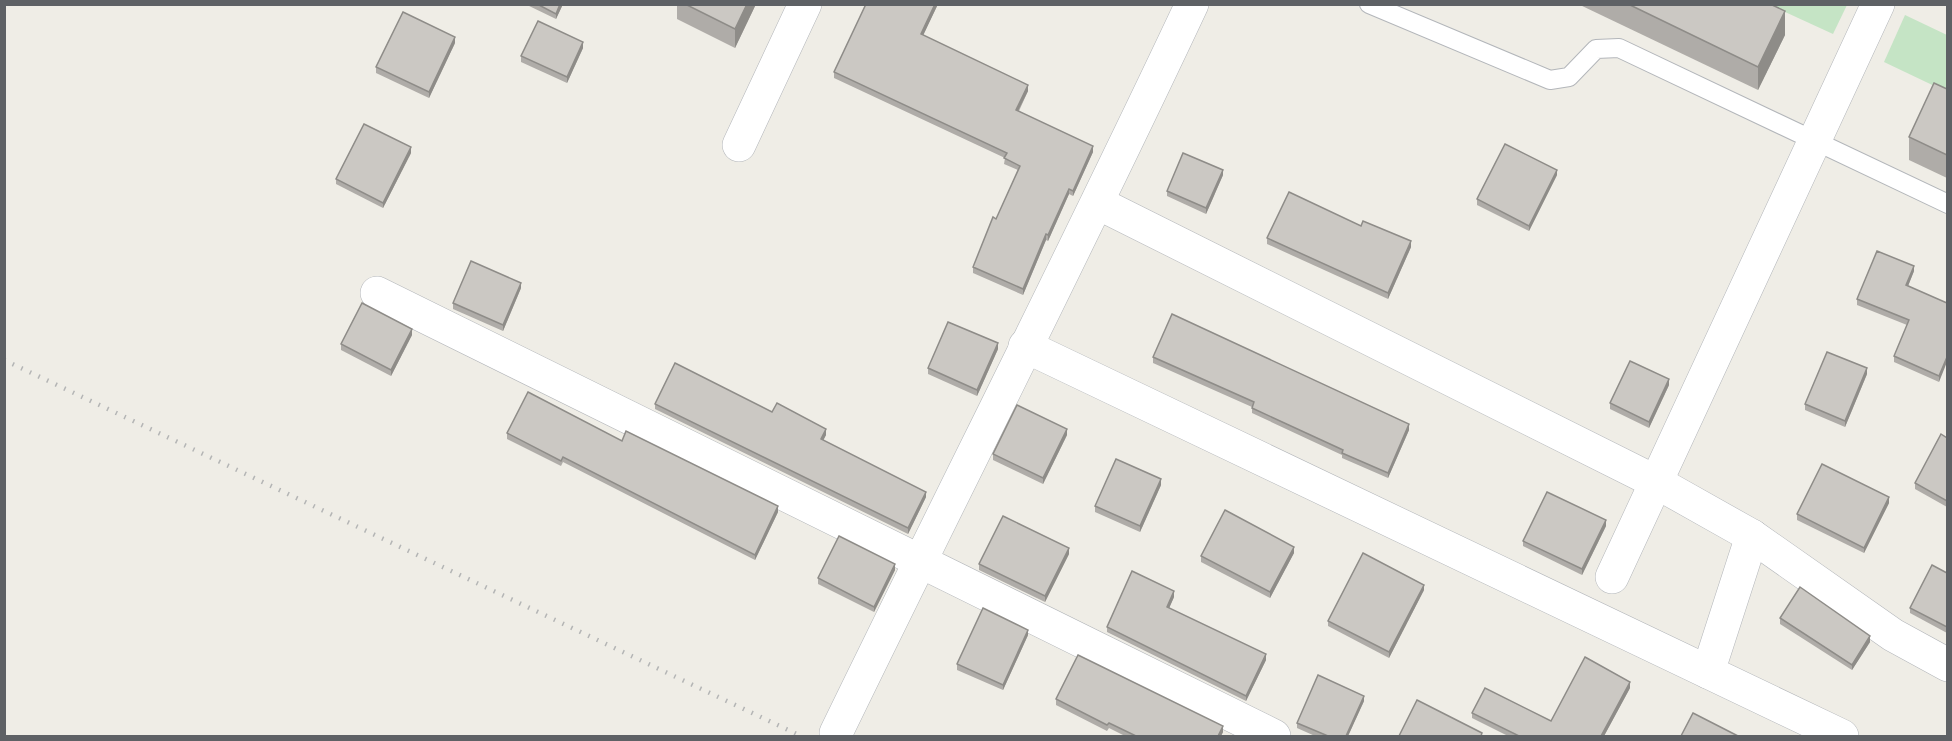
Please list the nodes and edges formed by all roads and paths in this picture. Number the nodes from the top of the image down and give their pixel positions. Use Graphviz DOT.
graph roads {
  1 [pos="805,4"];
  2 [pos="1192,4"];
  3 [pos="1369,4"];
  4 [pos="1878,4"];
  5 [pos="1814,141"];
  6 [pos="739,146"];
  7 [pos="1098,203"];
  8 [pos="1947,204"];
  9 [pos="377,293"];
  10 [pos="1025,346"];
  11 [pos="1656,482"];
  12 [pos="1752,536"];
  13 [pos="919,562"];
  14 [pos="1612,577"];
  15 [pos="1947,665"];
  16 [pos="1708,672"];
  17 [pos="836,733"];
  18 [pos="1274,736"];
  19 [pos="1842,736"];
  1 -- 6 [label="street"];
  2 -- 7 [label="street"];
  3 -- 5 [label="lane"];
  4 -- 5 [label="street"];
  5 -- 8 [label="lane"];
  5 -- 11 [label="street"];
  7 -- 10 [label="street"];
  7 -- 11 [label="street"];
  9 -- 13 [label="street"];
  10 -- 13 [label="street"];
  10 -- 16 [label="street"];
  11 -- 12 [label="street"];
  11 -- 14 [label="street"];
  12 -- 15 [label="street"];
  12 -- 16 [label="street"];
  13 -- 17 [label="street"];
  13 -- 18 [label="street"];
  16 -- 19 [label="street"];
}
